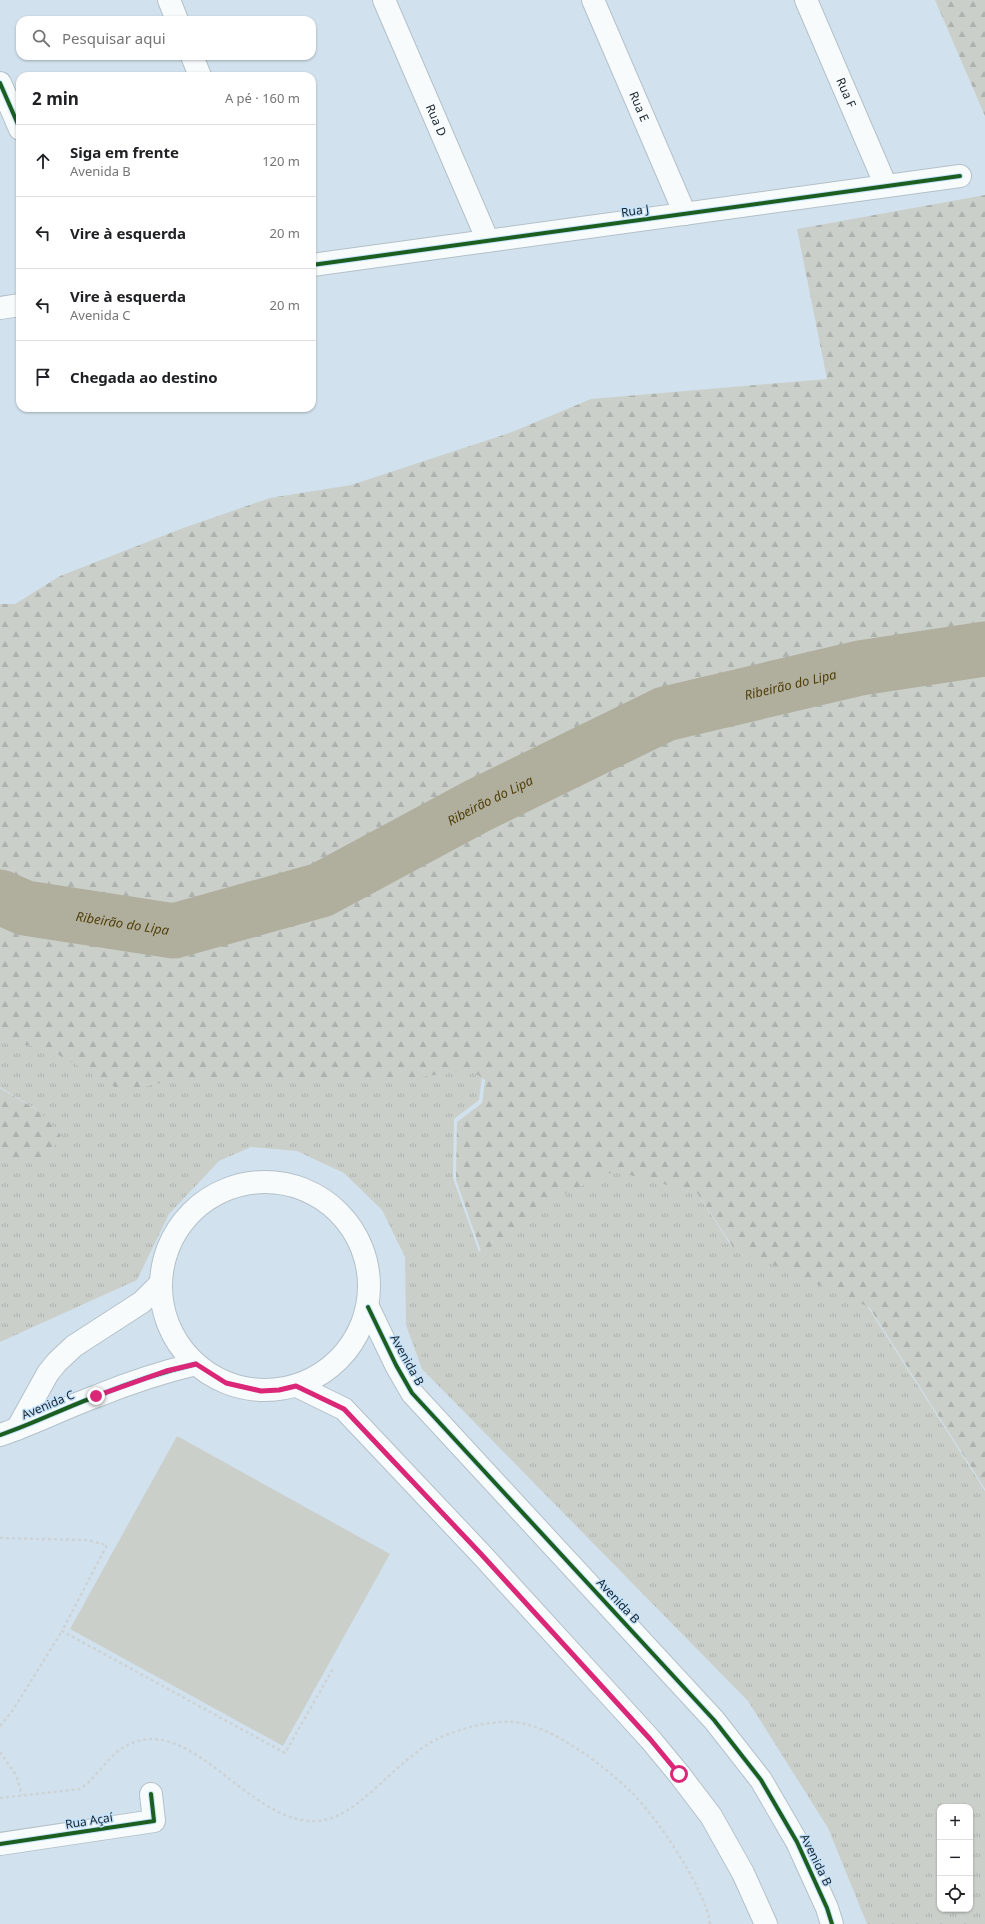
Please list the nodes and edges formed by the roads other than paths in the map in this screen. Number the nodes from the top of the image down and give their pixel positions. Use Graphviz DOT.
graph roads {
  1 [pos="169,0"];
  2 [pos="384,0"];
  3 [pos="593,0"];
  4 [pos="806,0"];
  5 [pos="175,16"];
  6 [pos="194,60"];
  7 [pos="198,72"];
  8 [pos="0,83"];
  9 [pos="16,120"];
  10 [pos="960,176"];
  11 [pos="886,186"];
  12 [pos="685,214"];
  13 [pos="488,241"];
  14 [pos="316,264"];
  15 [pos="16,306"];
  16 [pos="0,308"];
  17 [pos="160,1284"];
  18 [pos="368,1307"];
  19 [pos="196,1364"];
  20 [pos="296,1386"];
  21 [pos="9,1432"];
  22 [pos="151,1794"];
  23 [pos="0,1844"];
  24 [pos="766,1924"];
  25 [pos="832,1924"];
  1 -- 5 [label="street"];
  2 -- 13 [label="street, Rua D"];
  3 -- 12 [label="street, Rua E"];
  4 -- 11 [label="street, Rua F"];
  6 -- 7 [label="street"];
  8 -- 9 [label="street"];
  10 -- 11 [label="street, Rua J"];
  11 -- 12 [label="street, Rua J"];
  12 -- 13 [label="street, Rua J"];
  13 -- 14 [label="street, Rua J"];
  15 -- 16 [label="street"];
  17 -- 18 [label="street"];
  17 -- 19 [label="street"];
  17 -- 21 [label="street"];
  18 -- 20 [label="street"];
  18 -- 25 [label="street, Avenida B"];
  19 -- 20 [label="street"];
  19 -- 21 [label="street, Avenida C"];
  20 -- 24 [label="street"];
  22 -- 23 [label="street, Rua Açaí"];
}
